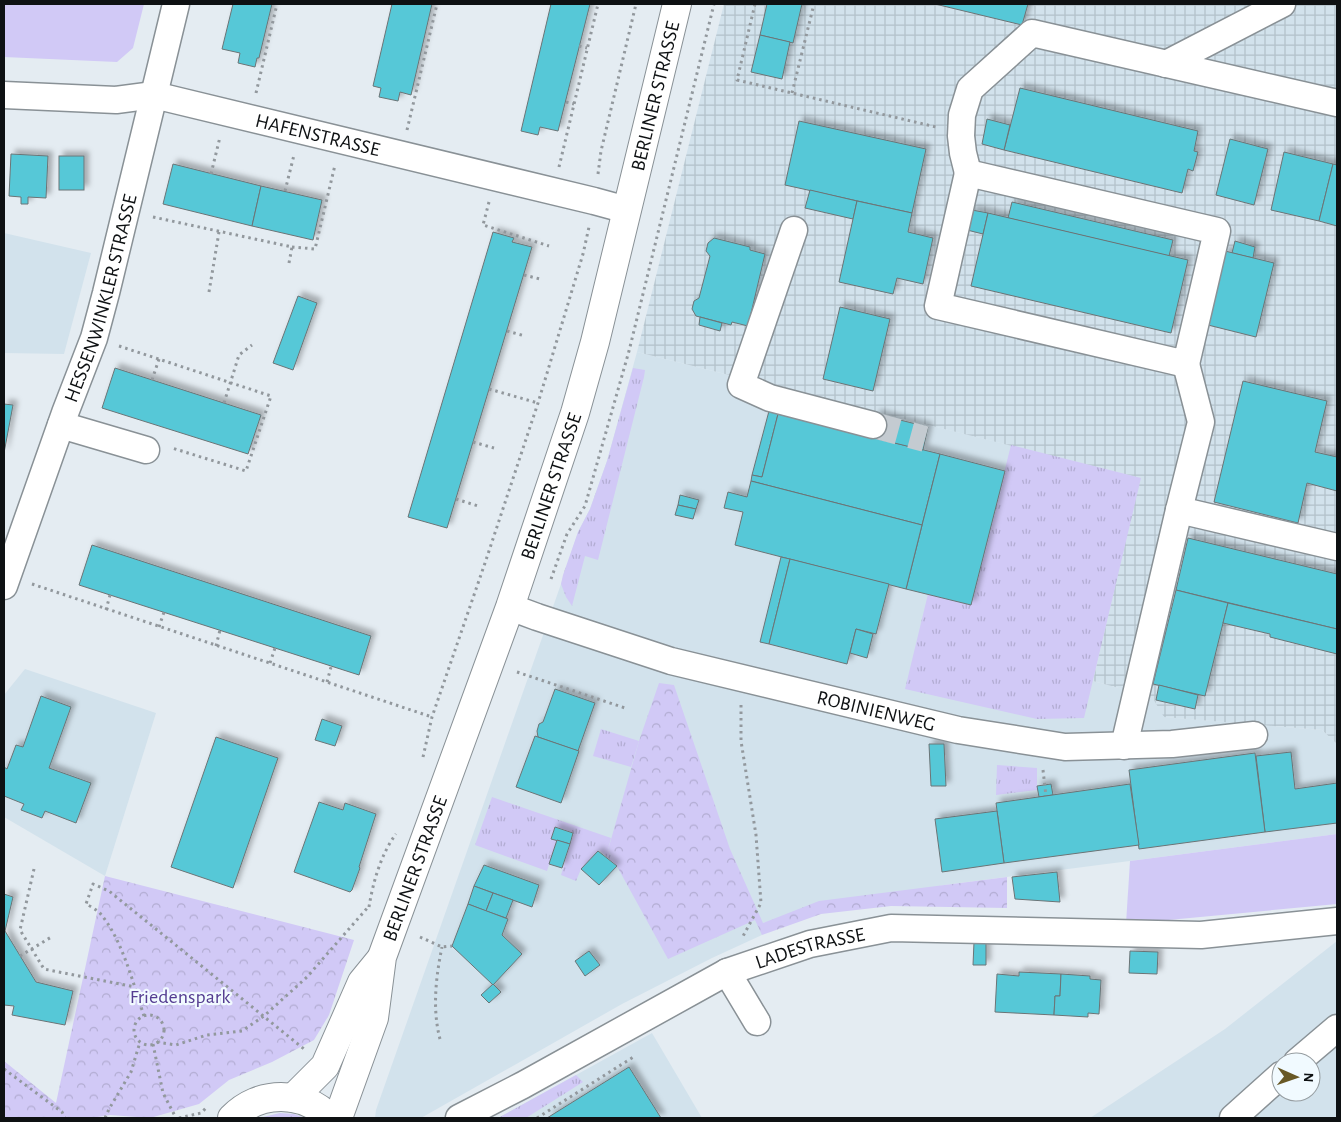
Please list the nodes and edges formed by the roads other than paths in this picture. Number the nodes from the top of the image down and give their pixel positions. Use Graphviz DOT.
graph roads {
  1 [pos="176,4"];
  2 [pos="677,4"];
  3 [pos="1282,4"];
  4 [pos="1166,64"];
  5 [pos="4,95"];
  6 [pos="154,95"];
  7 [pos="1337,103"];
  8 [pos="968,173"];
  9 [pos="627,210"];
  10 [pos="794,230"];
  11 [pos="1186,364"];
  12 [pos="61,425"];
  13 [pos="873,425"];
  14 [pos="158,448"];
  15 [pos="1179,510"];
  16 [pos="1337,548"];
  17 [pos="6,580"];
  18 [pos="510,607"];
  19 [pos="1254,735"];
  20 [pos="1124,746"];
  21 [pos="1337,922"];
  22 [pos="382,957"];
  23 [pos="733,970"];
  24 [pos="757,1022"];
  25 [pos="1337,1028"];
  26 [pos="1308,1052"];
  27 [pos="1271,1085"];
  28 [pos="293,1098"];
  29 [pos="232,1118"];
  30 [pos="330,1118"];
  31 [pos="338,1118"];
  32 [pos="459,1118"];
  33 [pos="1233,1118"];
  1 -- 6 [label="street, HESSENWINKLER STRASSE"];
  2 -- 9 [label="main road, BERLINER STRASSE"];
  3 -- 4 [label="street"];
  4 -- 7 [label="street"];
  4 -- 8 [label="street"];
  5 -- 6 [label="street, HAFENSTRASSE"];
  6 -- 9 [label="street, HAFENSTRASSE"];
  6 -- 12 [label="street, HESSENWINKLER STRASSE"];
  8 -- 11 [label="street"];
  8 -- 11 [label="street"];
  9 -- 18 [label="main road, BERLINER STRASSE"];
  10 -- 13 [label="street"];
  11 -- 15 [label="street"];
  12 -- 14 [label="street"];
  12 -- 17 [label="street, HESSENWINKLER STRASSE"];
  15 -- 16 [label="street"];
  15 -- 20 [label="street"];
  18 -- 20 [label="street, ROBINIENWEG"];
  18 -- 22 [label="main road, BERLINER STRASSE"];
  19 -- 20 [label="street, ROBINIENWEG"];
  21 -- 23 [label="street, LADESTRASSE"];
  22 -- 28 [label="main road, BERLINER STRASSE"];
  22 -- 31 [label="main road, BERLINER STRASSE"];
  23 -- 24 [label="street"];
  23 -- 32 [label="street, LADESTRASSE"];
  25 -- 26 [label="street"];
  27 -- 33 [label="street"];
  28 -- 29 [label="main road"];
  28 -- 30 [label="main road"];
}
